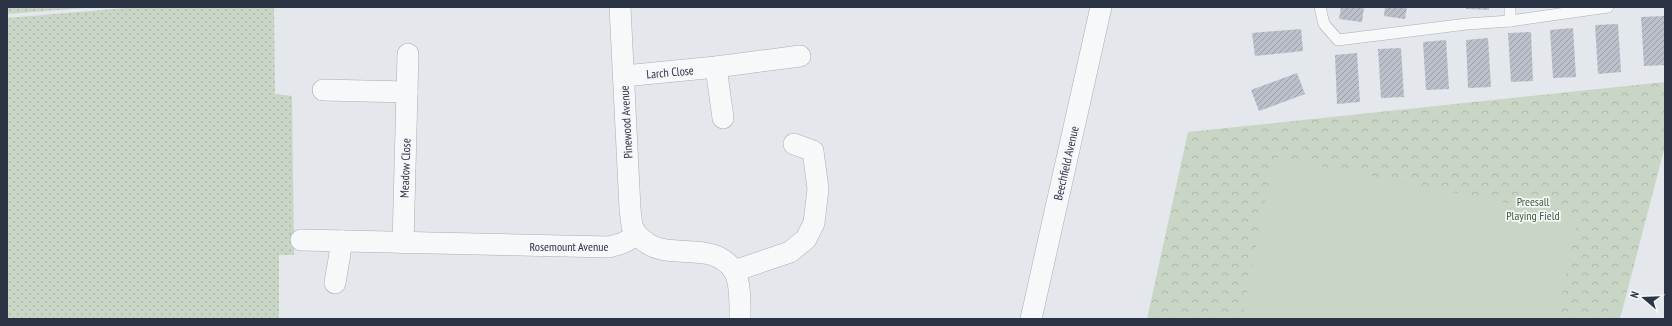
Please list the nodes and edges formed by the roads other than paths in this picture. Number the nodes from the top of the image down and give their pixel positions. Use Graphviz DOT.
graph roads {
  1 [pos="620,7"];
  2 [pos="1102,7"];
  3 [pos="1320,7"];
  4 [pos="1510,7"];
  5 [pos="1608,7"];
  6 [pos="1510,21"];
  7 [pos="408,54"];
  8 [pos="800,56"];
  9 [pos="716,67"];
  10 [pos="624,76"];
  11 [pos="323,90"];
  12 [pos="407,92"];
  13 [pos="723,118"];
  14 [pos="794,144"];
  15 [pos="637,235"];
  16 [pos="301,240"];
  17 [pos="342,241"];
  18 [pos="403,243"];
  19 [pos="734,271"];
  20 [pos="335,283"];
  21 [pos="740,319"];
  22 [pos="1031,319"];
  1 -- 10 [label="street, Pinewood Avenue"];
  2 -- 22 [label="street, Beechfield Avenue"];
  3 -- 6 [label="lane"];
  4 -- 6 [label="lane"];
  5 -- 6 [label="lane"];
  7 -- 12 [label="street, Meadow Close"];
  8 -- 9 [label="street, Larch Close"];
  9 -- 10 [label="street, Larch Close"];
  9 -- 13 [label="street"];
  10 -- 15 [label="street, Pinewood Avenue"];
  11 -- 12 [label="street"];
  12 -- 18 [label="street, Meadow Close"];
  14 -- 19 [label="street"];
  15 -- 18 [label="street, Rosemount Avenue"];
  15 -- 19 [label="street"];
  16 -- 17 [label="street, Rosemount Avenue"];
  17 -- 18 [label="street, Rosemount Avenue"];
  17 -- 20 [label="street"];
  19 -- 21 [label="street"];
}
